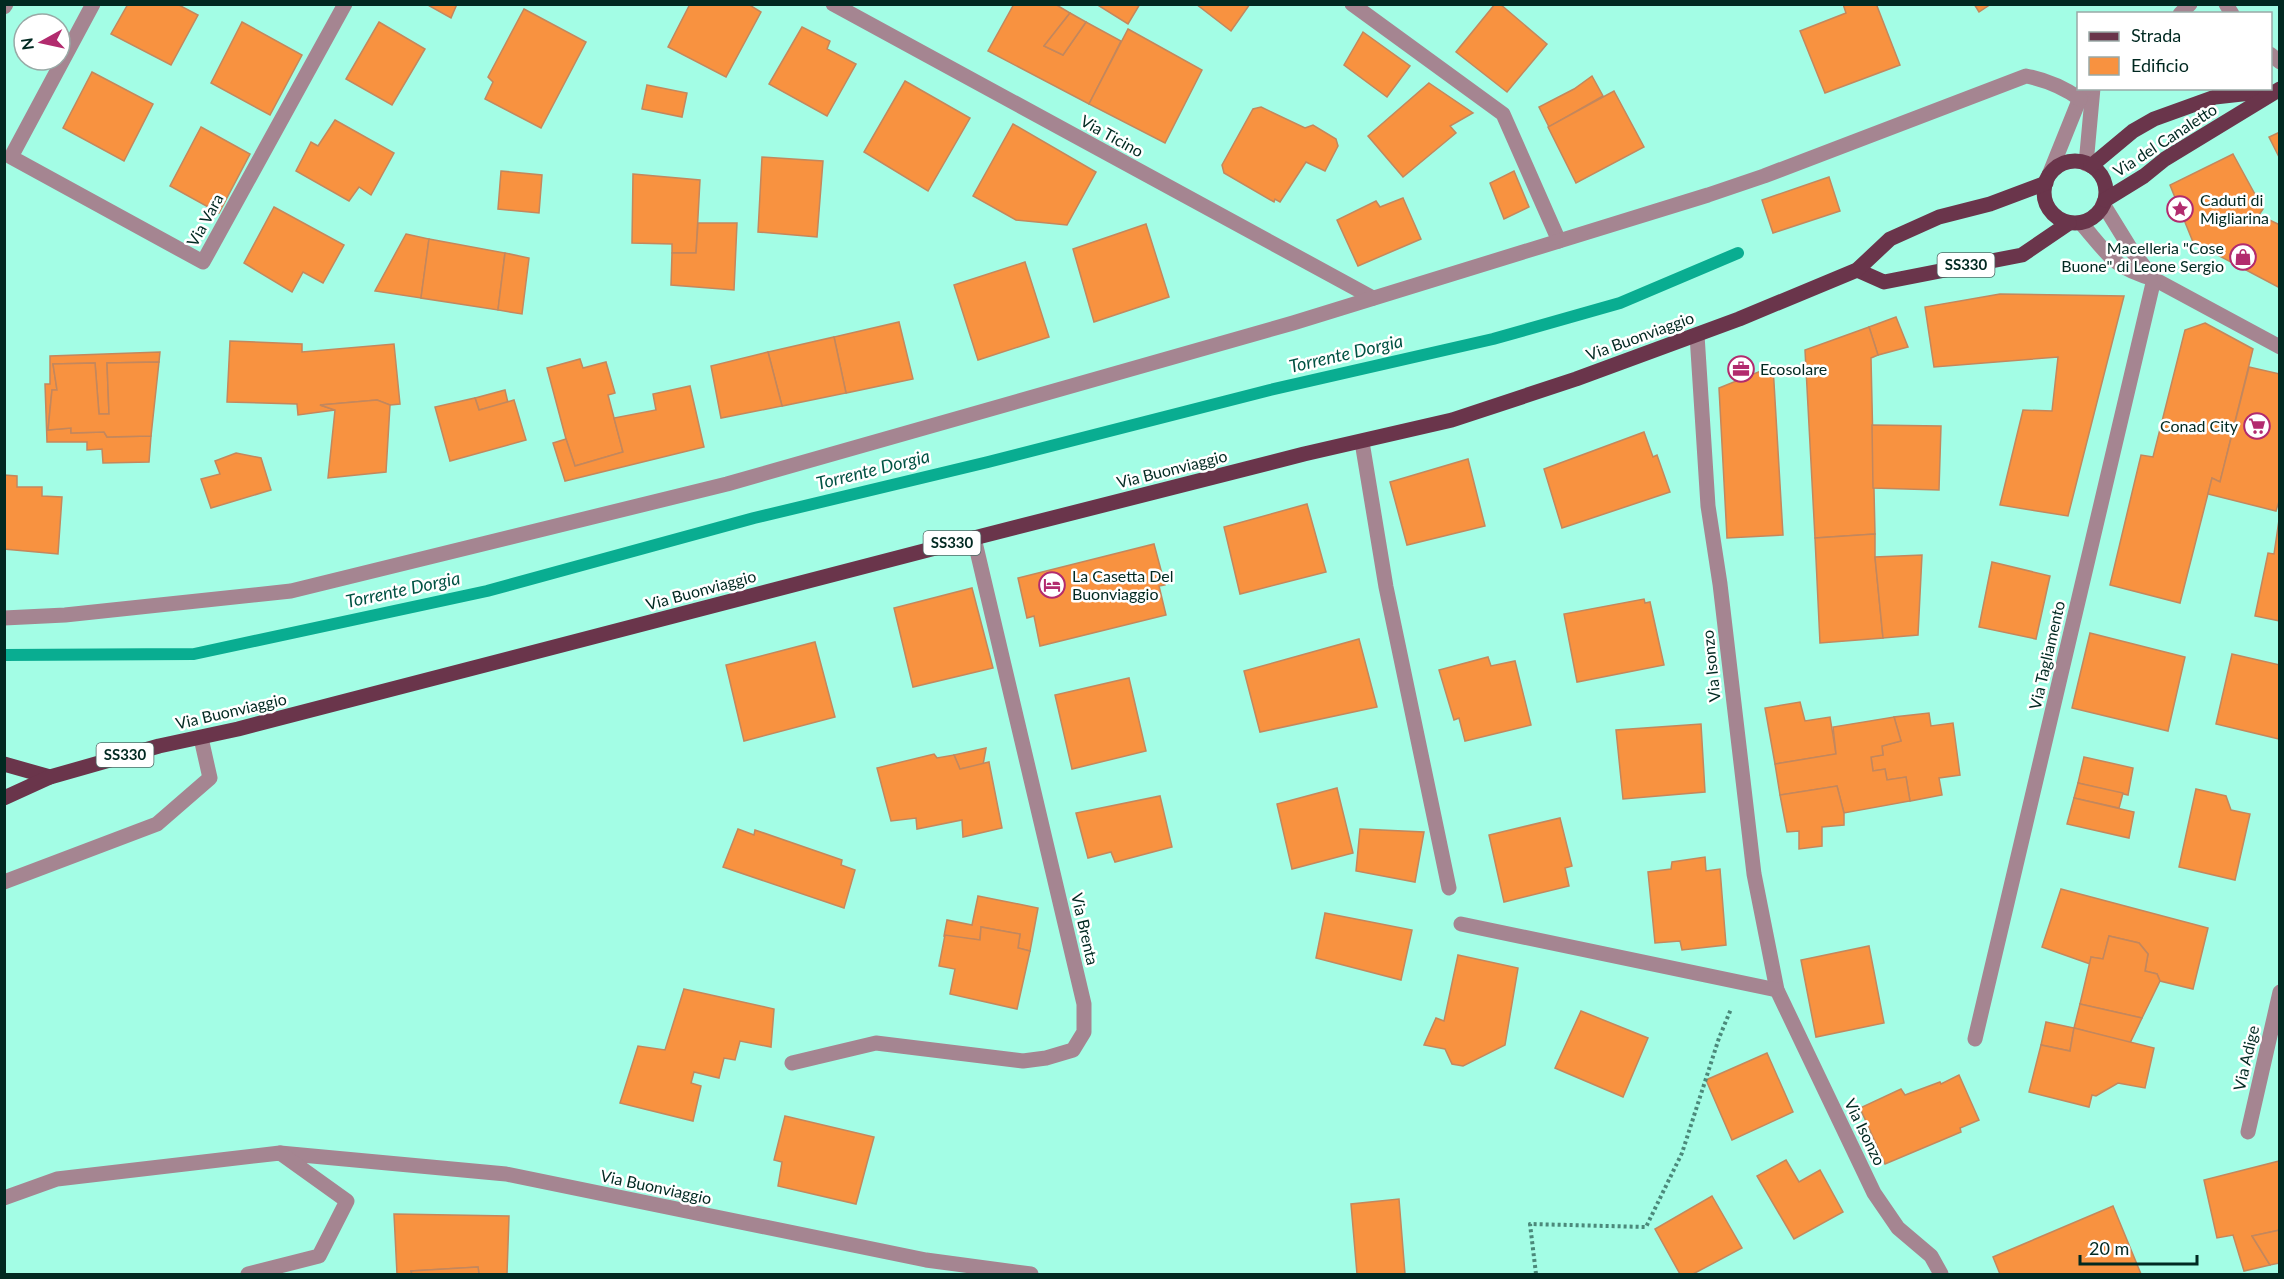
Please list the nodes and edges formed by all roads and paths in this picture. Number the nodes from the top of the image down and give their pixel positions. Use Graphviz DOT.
graph roads {
  1 [pos="93,4"];
  2 [pos="345,4"];
  3 [pos="833,4"];
  4 [pos="1352,4"];
  5 [pos="2093,90"];
  6 [pos="2277,90"];
  7 [pos="2082,94"];
  8 [pos="8,156"];
  9 [pos="2089,165"];
  10 [pos="2047,179"];
  11 [pos="2104,202"];
  12 [pos="2075,223"];
  13 [pos="1559,241"];
  14 [pos="1857,270"];
  15 [pos="2154,279"];
  16 [pos="1373,298"];
  17 [pos="1697,335"];
  18 [pos="2280,347"];
  19 [pos="1362,442"];
  20 [pos="974,538"];
  21 [pos="4,618"];
  22 [pos="201,738"];
  23 [pos="4,764"];
  24 [pos="50,777"];
  25 [pos="4,798"];
  26 [pos="4,882"];
  27 [pos="1449,888"];
  28 [pos="1461,924"];
  29 [pos="1743,982"];
  30 [pos="1777,990"];
  31 [pos="2280,992"];
  32 [pos="1975,1039"];
  33 [pos="792,1063"];
  34 [pos="2248,1131"];
  35 [pos="280,1153"];
  36 [pos="4,1198"];
  37 [pos="1026,1274"];
  38 [pos="248,1275"];
  39 [pos="1536,1275"];
  40 [pos="1941,1275"];
  1 -- 8 [label="street, Via Vara"];
  2 -- 8 [label="street, Via Vara"];
  3 -- 16 [label="street, Via Ticino"];
  4 -- 13 [label="street"];
  5 -- 9 [label="street"];
  6 -- 9 [label="main road, Via del Canaletto / SS330"];
  6 -- 11 [label="main road, Via del Canaletto / SS330"];
  7 -- 10 [label="street"];
  7 -- 13 [label="street"];
  9 -- 10 [label="main road, SS330"];
  9 -- 11 [label="main road"];
  10 -- 12 [label="main road"];
  10 -- 14 [label="main road, Via Buonviaggio / SS330"];
  11 -- 12 [label="main road, SS330"];
  11 -- 15 [label="street"];
  12 -- 14 [label="main road, SS330"];
  12 -- 15 [label="street"];
  13 -- 16 [label="street"];
  14 -- 17 [label="main road, Via Buonviaggio / SS330"];
  15 -- 18 [label="street"];
  15 -- 32 [label="street, Via Tagliamento"];
  16 -- 21 [label="street"];
  17 -- 19 [label="main road, Via Buonviaggio / SS330"];
  17 -- 30 [label="street, Via Isonzo"];
  19 -- 20 [label="main road, Via Buonviaggio / SS330"];
  19 -- 27 [label="street"];
  20 -- 22 [label="main road, Via Buonviaggio / SS330"];
  20 -- 33 [label="street, Via Brenta"];
  22 -- 24 [label="main road, Via Buonviaggio / SS330"];
  22 -- 26 [label="street"];
  23 -- 24 [label="main road"];
  24 -- 25 [label="main road, Via Buonviaggio / SS330"];
  28 -- 29 [label="street"];
  29 -- 30 [label="street"];
  29 -- 39 [label="path"];
  30 -- 40 [label="street, Via Isonzo"];
  31 -- 34 [label="street, Via Adige"];
  35 -- 36 [label="street, Via Buonviaggio"];
  35 -- 37 [label="street, Via Buonviaggio"];
  35 -- 38 [label="street"];
}
